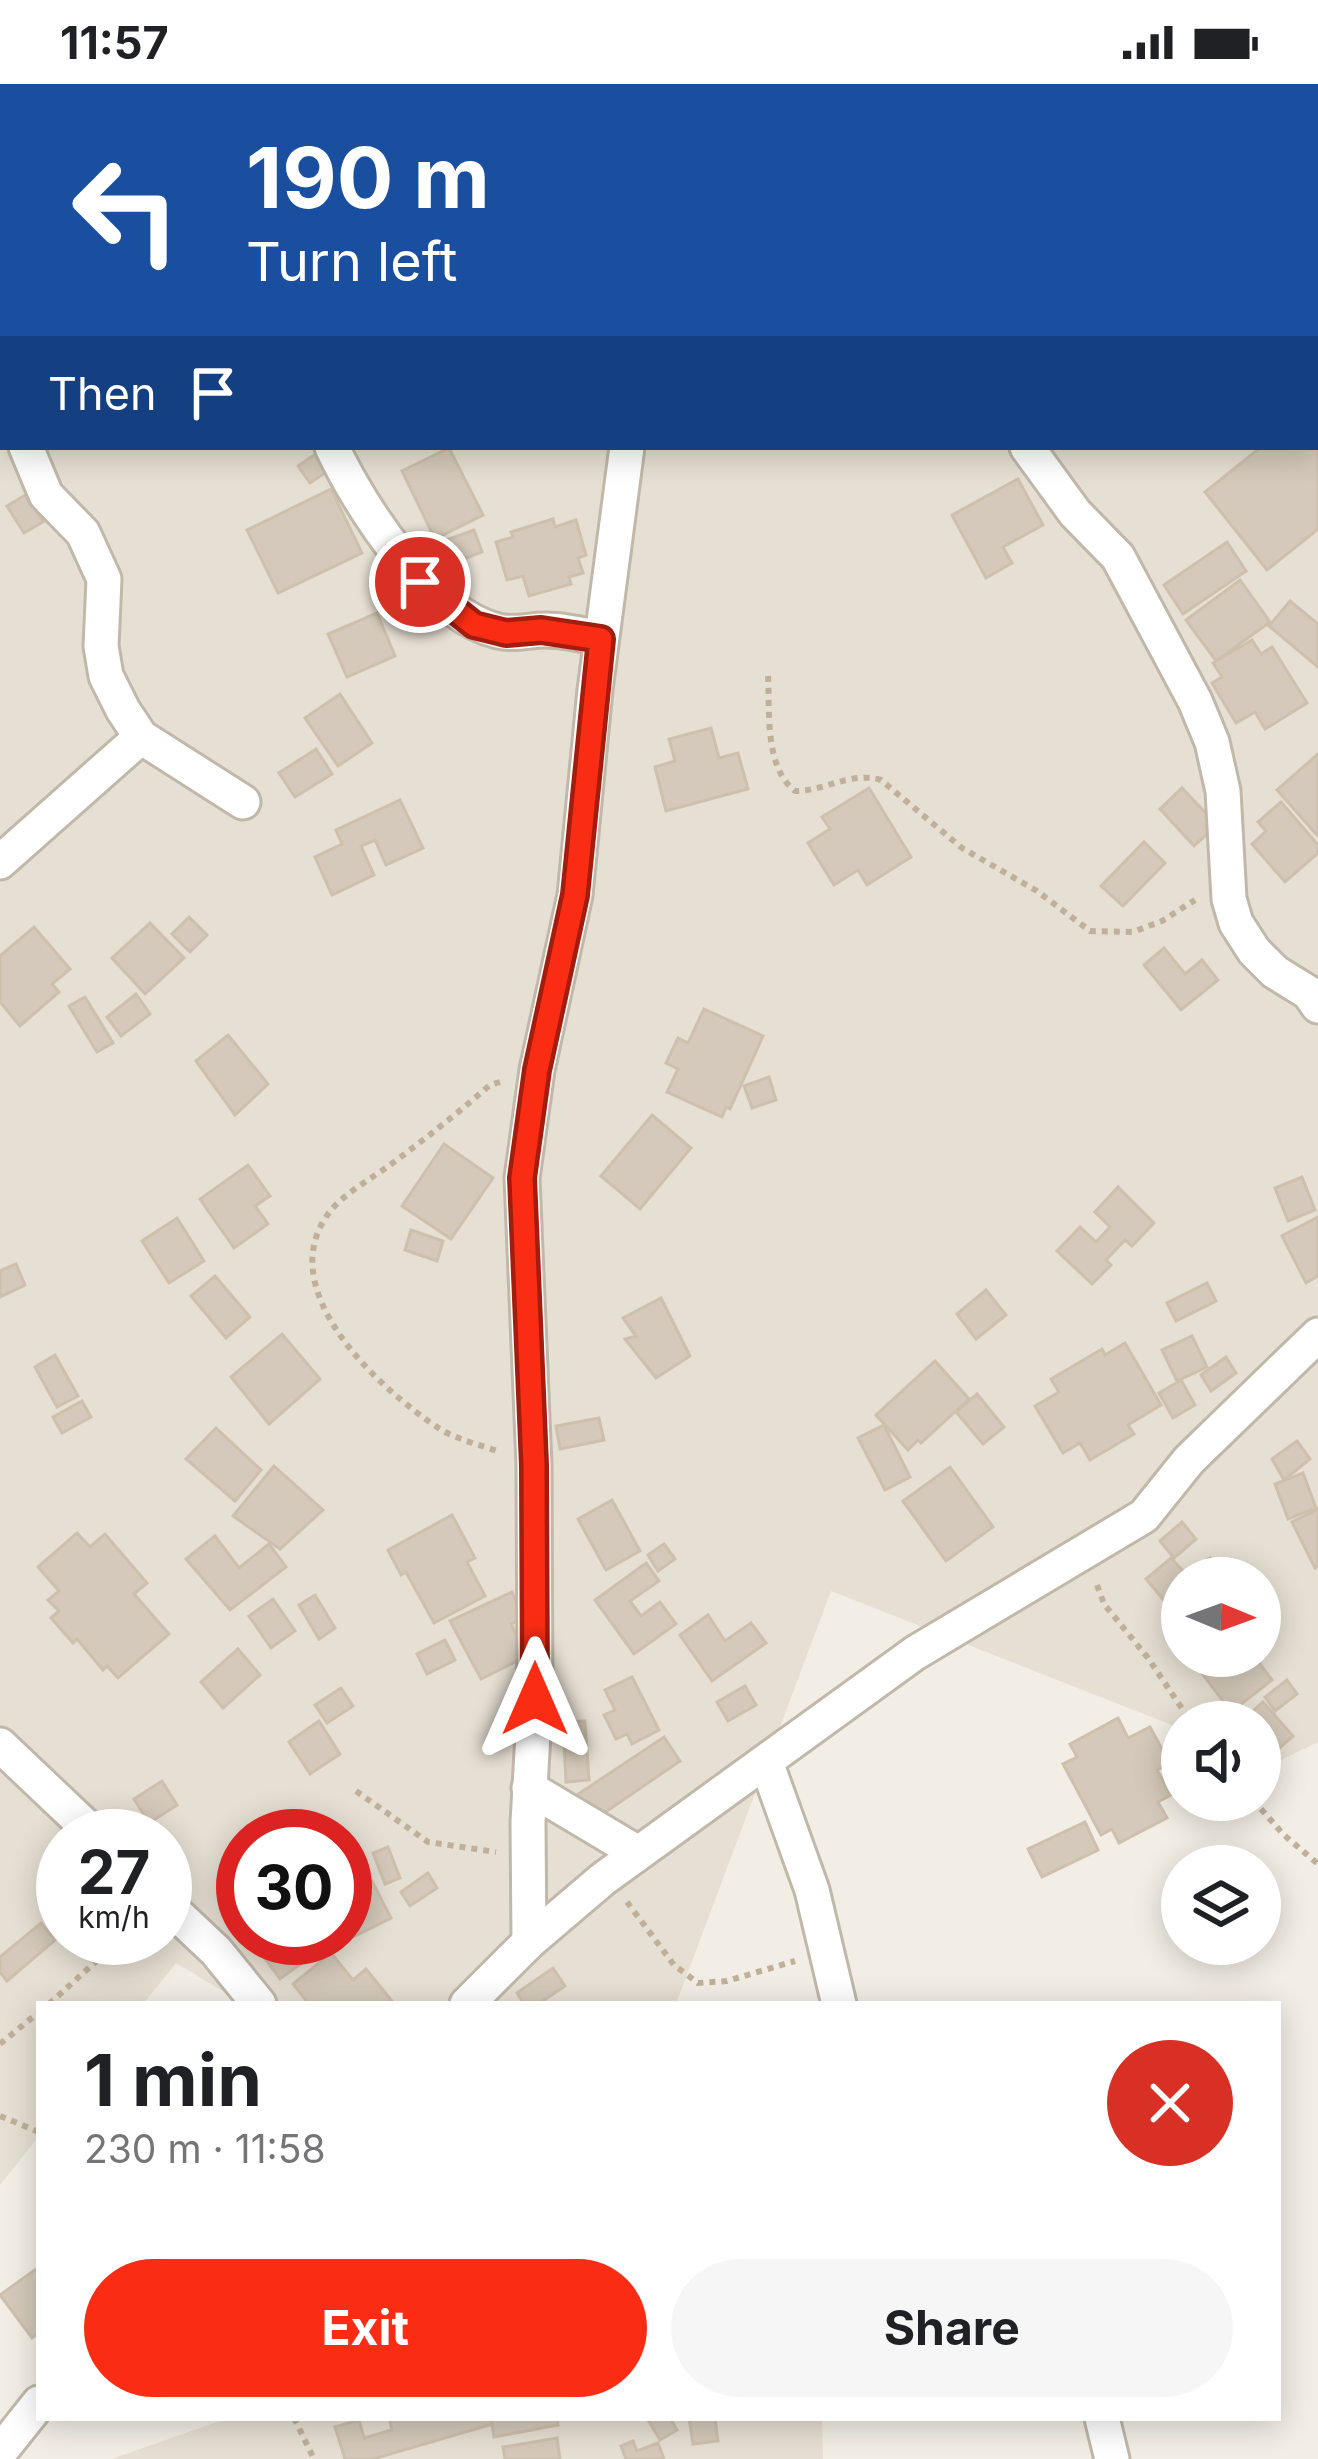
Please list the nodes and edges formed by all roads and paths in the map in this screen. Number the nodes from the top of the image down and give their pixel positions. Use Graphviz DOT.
graph roads {
  1 [pos="27,450"];
  2 [pos="334,450"];
  3 [pos="627,450"];
  4 [pos="1030,450"];
  5 [pos="601,639"];
  6 [pos="768,676"];
  7 [pos="141,736"];
  8 [pos="243,802"];
  9 [pos="0,862"];
  10 [pos="1228,878"];
  11 [pos="1318,1006"];
  12 [pos="537,1070"];
  13 [pos="1318,1335"];
  14 [pos="534,1465"];
  15 [pos="1085,1553"];
  16 [pos="1177,1701"];
  17 [pos="0,1745"];
  18 [pos="766,1762"];
  19 [pos="529,1788"];
  20 [pos="356,1791"];
  21 [pos="68,1809"];
  22 [pos="1274,1821"];
  23 [pos="638,1853"];
  24 [pos="1318,1864"];
  25 [pos="527,1865"];
  26 [pos="603,1879"];
  27 [pos="192,1929"];
  28 [pos="529,1942"];
  29 [pos="830,1957"];
  30 [pos="92,1965"];
  31 [pos="52,2001"];
  32 [pos="257,2001"];
  33 [pos="470,2001"];
  34 [pos="838,2001"];
  35 [pos="36,2014"];
  36 [pos="0,2044"];
  37 [pos="0,2116"];
  38 [pos="36,2131"];
  39 [pos="36,2407"];
  40 [pos="295,2421"];
  41 [pos="1103,2421"];
  42 [pos="0,2452"];
  43 [pos="314,2459"];
  44 [pos="1112,2459"];
  1 -- 7 [label="street"];
  2 -- 5 [label="street"];
  3 -- 5 [label="street"];
  4 -- 10 [label="street"];
  5 -- 12 [label="street"];
  6 -- 10 [label="path"];
  7 -- 8 [label="street"];
  7 -- 9 [label="street"];
  10 -- 11 [label="street"];
  12 -- 14 [label="street"];
  12 -- 14 [label="path"];
  13 -- 15 [label="street"];
  14 -- 19 [label="street"];
  15 -- 16 [label="path"];
  15 -- 18 [label="street"];
  17 -- 21 [label="street"];
  18 -- 23 [label="street"];
  18 -- 29 [label="street"];
  19 -- 23 [label="street"];
  19 -- 25 [label="street"];
  20 -- 25 [label="path"];
  22 -- 24 [label="path"];
  23 -- 26 [label="street"];
  25 -- 28 [label="street"];
  26 -- 28 [label="street"];
  26 -- 29 [label="path"];
  27 -- 32 [label="street"];
  28 -- 33 [label="street"];
  29 -- 34 [label="street"];
  30 -- 31 [label="path"];
  35 -- 36 [label="path"];
  37 -- 38 [label="path"];
  39 -- 42 [label="street"];
  40 -- 43 [label="path"];
  41 -- 44 [label="street"];
}
